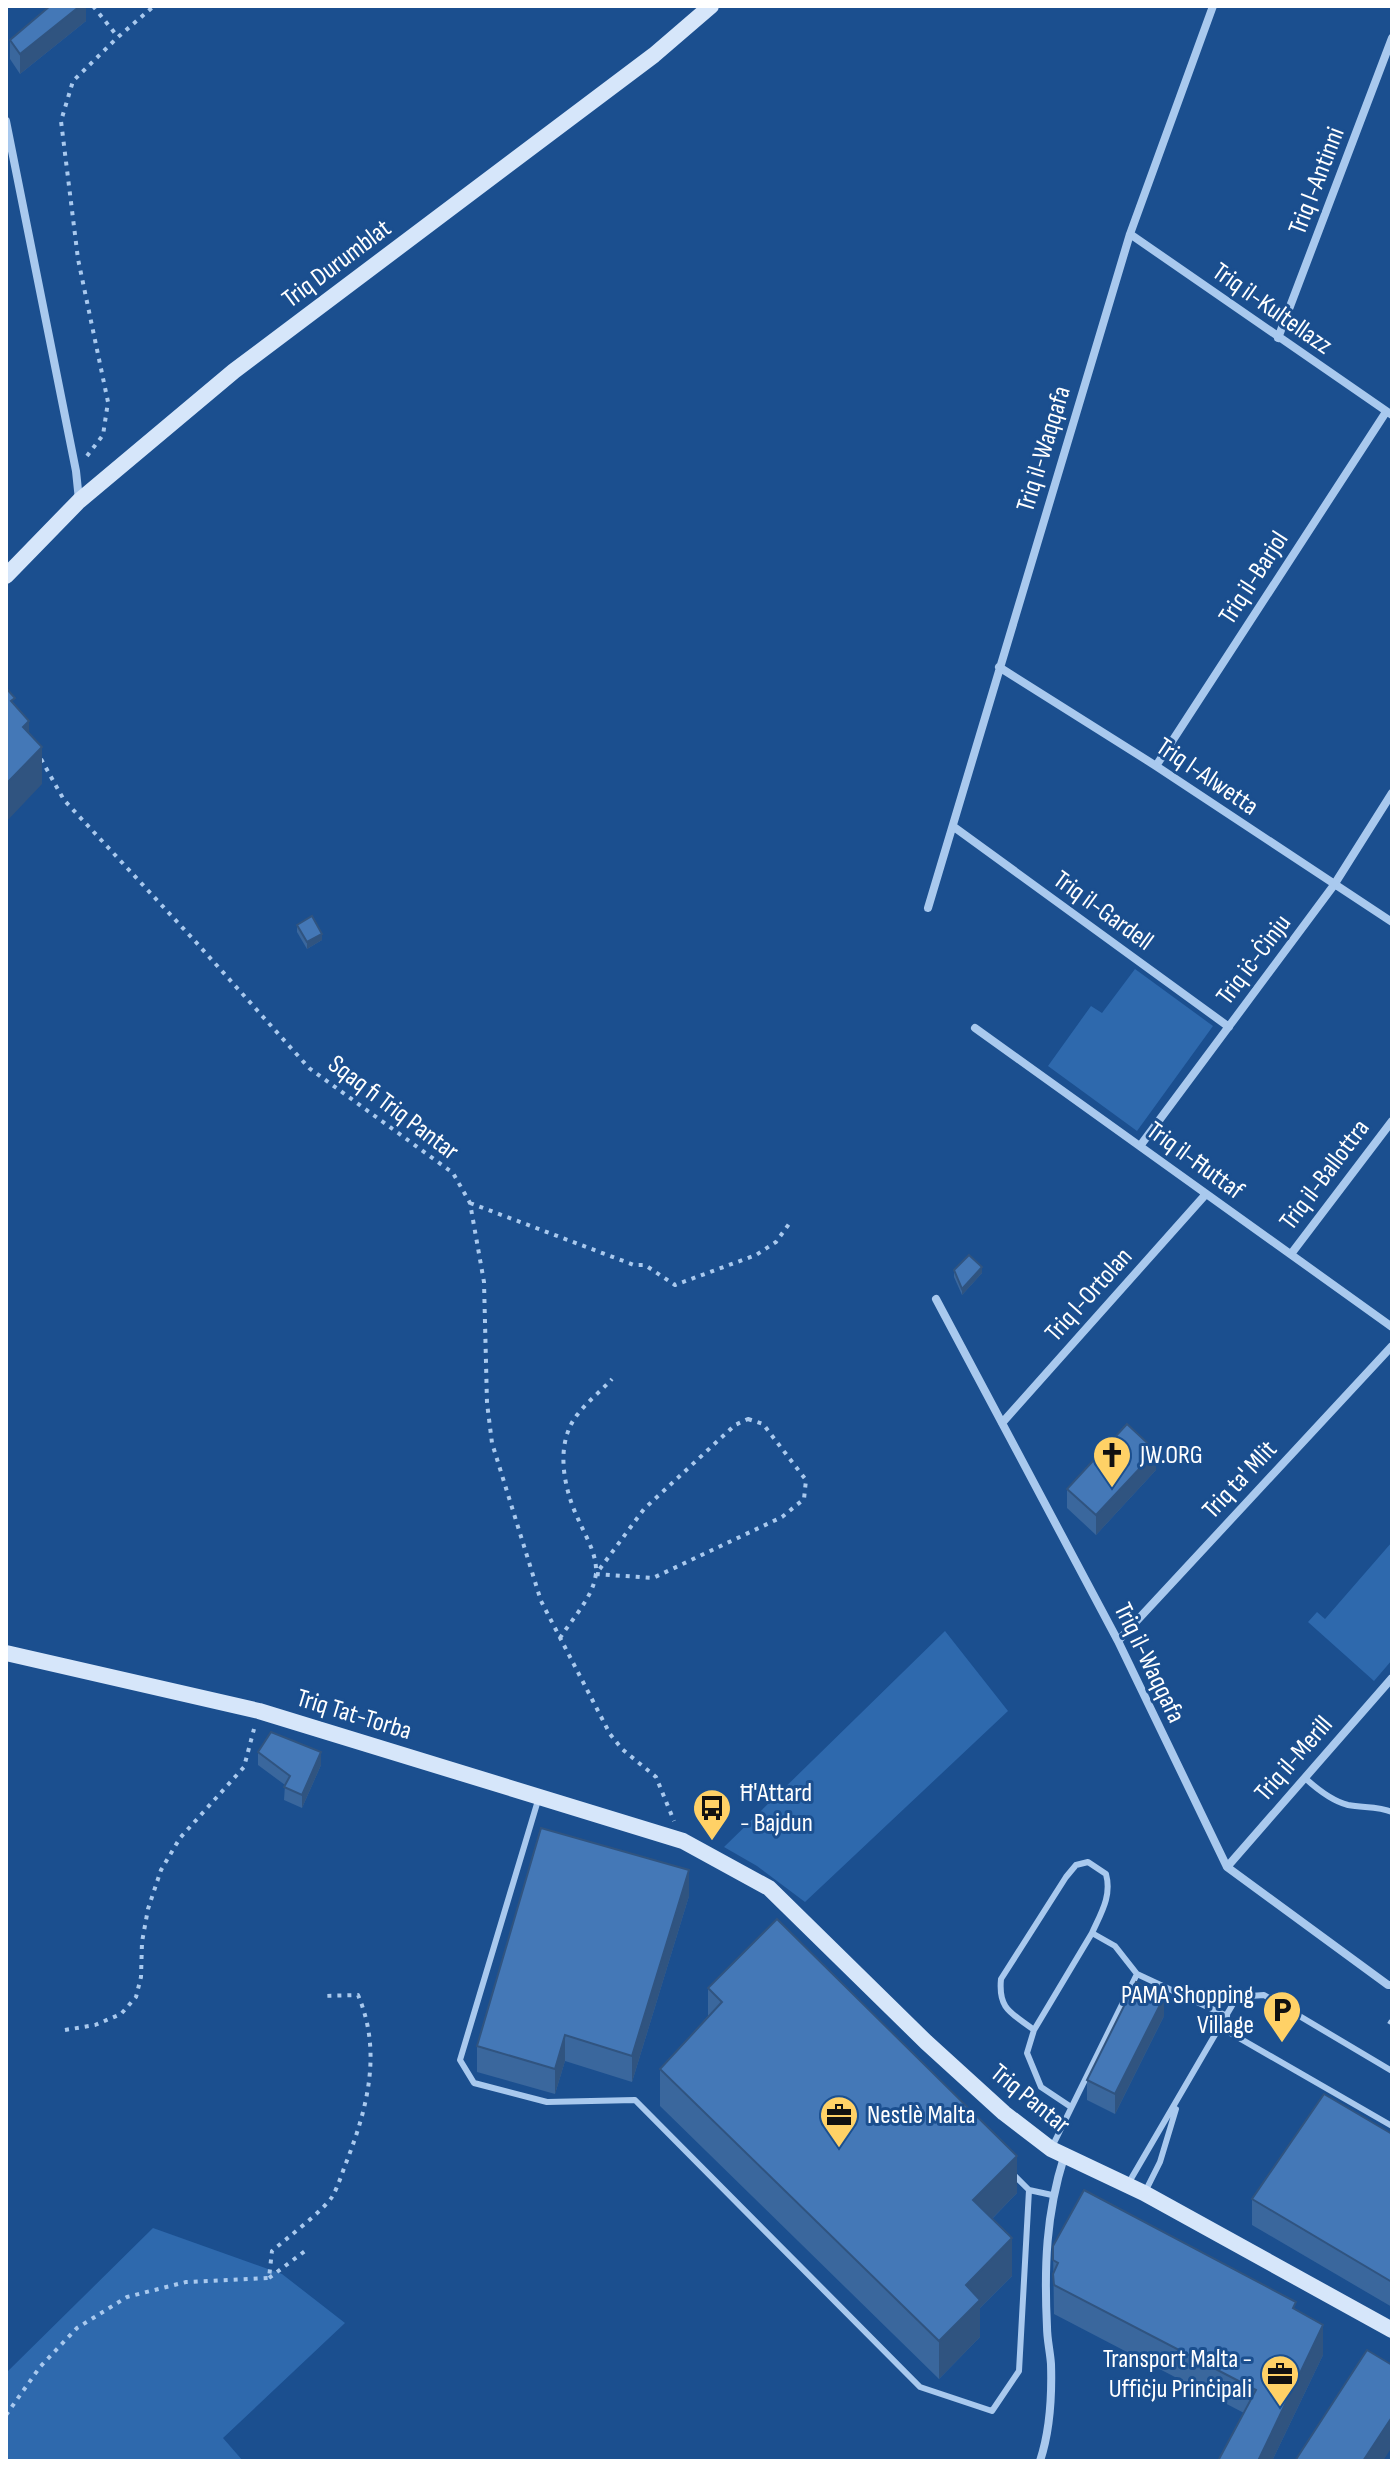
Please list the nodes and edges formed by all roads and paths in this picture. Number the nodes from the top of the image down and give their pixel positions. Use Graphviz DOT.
graph roads {
  1 [pos="93,6"];
  2 [pos="154,6"];
  3 [pos="711,6"];
  4 [pos="1213,6"];
  5 [pos="118,37"];
  6 [pos="1392,38"];
  7 [pos="6,121"];
  8 [pos="1130,234"];
  9 [pos="1278,338"];
  10 [pos="1389,414"];
  11 [pos="76,471"];
  12 [pos="79,501"];
  13 [pos="6,576"];
  14 [pos="999,667"];
  15 [pos="35,749"];
  16 [pos="1156,766"];
  17 [pos="1392,793"];
  18 [pos="954,827"];
  19 [pos="1334,885"];
  20 [pos="928,908"];
  21 [pos="1392,922"];
  22 [pos="1229,1027"];
  23 [pos="975,1028"];
  24 [pos="1392,1121"];
  25 [pos="1140,1146"];
  26 [pos="1206,1194"];
  27 [pos="470,1203"];
  28 [pos="789,1224"];
  29 [pos="1291,1254"];
  30 [pos="936,1299"];
  31 [pos="1392,1327"];
  32 [pos="1392,1346"];
  33 [pos="612,1379"];
  34 [pos="1002,1423"];
  35 [pos="596,1574"];
  36 [pos="560,1638"];
  37 [pos="1118,1641"];
  38 [pos="6,1653"];
  39 [pos="1392,1678"];
  40 [pos="259,1711"];
  41 [pos="1305,1778"];
  42 [pos="539,1797"];
  43 [pos="1392,1812"];
  44 [pos="683,1841"];
  45 [pos="1227,1867"];
  46 [pos="1092,1933"];
  47 [pos="1137,1974"];
  48 [pos="1392,1985"];
  49 [pos="323,1996"];
  50 [pos="1227,2016"];
  51 [pos="1220,2027"];
  52 [pos="65,2030"];
  53 [pos="1034,2030"];
  54 [pos="1392,2071"];
  55 [pos="1179,2098"];
  56 [pos="1071,2107"];
  57 [pos="1392,2126"];
  58 [pos="1058,2153"];
  59 [pos="1007,2168"];
  60 [pos="1127,2185"];
  61 [pos="1029,2190"];
  62 [pos="1144,2193"];
  63 [pos="1052,2195"];
  64 [pos="305,2251"];
  65 [pos="269,2278"];
  66 [pos="1392,2330"];
  67 [pos="6,2415"];
  68 [pos="1040,2461"];
  1 -- 5 [label="path"];
  2 -- 5 [label="path"];
  3 -- 12 [label="main road, Triq Durumblat"];
  4 -- 8 [label="street, Triq il-Waqqafa"];
  5 -- 11 [label="path"];
  6 -- 9 [label="street, Triq l-Antinni"];
  7 -- 11 [label="street"];
  8 -- 9 [label="street, Triq il-Kultellazz"];
  8 -- 14 [label="street, Triq il-Waqqafa"];
  9 -- 10 [label="street, Triq il-Kultellazz"];
  10 -- 16 [label="street, Triq il-Barjol"];
  11 -- 12 [label="street"];
  12 -- 13 [label="main road, Triq Durumblat"];
  14 -- 16 [label="street, Triq l-Alwetta"];
  14 -- 18 [label="street, Triq il-Waqqafa"];
  15 -- 27 [label="path, Sqaq fi Triq Pantar"];
  16 -- 19 [label="street, Triq l-Alwetta"];
  17 -- 19 [label="street, Triq iċ-Ċinju"];
  18 -- 20 [label="street, Triq il-Waqqafa"];
  18 -- 22 [label="street, Triq il-Gardell"];
  19 -- 21 [label="street, Triq l-Alwetta"];
  19 -- 22 [label="street, Triq iċ-Ċinju"];
  22 -- 25 [label="street, Triq iċ-Ċinju"];
  23 -- 25 [label="street, Triq il-Ħuttaf"];
  24 -- 29 [label="street, Triq il-Ballottra"];
  25 -- 26 [label="street, Triq il-Ħuttaf"];
  26 -- 29 [label="street, Triq il-Ħuttaf"];
  26 -- 34 [label="street, Triq l-Ortolan"];
  27 -- 28 [label="path"];
  27 -- 36 [label="path, Sqaq fi Triq Pantar"];
  29 -- 31 [label="street, Triq il-Ħuttaf"];
  30 -- 34 [label="street, Triq il-Waqqafa"];
  32 -- 37 [label="street, Triq ta' Mlit"];
  33 -- 35 [label="path"];
  34 -- 37 [label="street, Triq il-Waqqafa"];
  35 -- 35 [label="path"];
  35 -- 36 [label="path"];
  36 -- 44 [label="path, Sqaq fi Triq Pantar"];
  37 -- 45 [label="street, Triq il-Waqqafa"];
  38 -- 40 [label="main road, Triq Tat-Torba"];
  39 -- 41 [label="street, Triq il-Merill"];
  40 -- 42 [label="main road, Triq Tat-Torba"];
  40 -- 52 [label="path"];
  41 -- 43 [label="lane"];
  41 -- 45 [label="street, Triq il-Merill"];
  42 -- 44 [label="main road, Triq Tat-Torba"];
  42 -- 61 [label="lane"];
  44 -- 58 [label="main road, Triq Pantar"];
  45 -- 48 [label="street, Triq il-Waqqafa"];
  46 -- 47 [label="lane"];
  46 -- 53 [label="lane"];
  46 -- 53 [label="lane"];
  47 -- 50 [label="lane"];
  47 -- 56 [label="lane"];
  49 -- 65 [label="path"];
  50 -- 51 [label="lane"];
  50 -- 54 [label="lane"];
  51 -- 55 [label="lane"];
  51 -- 57 [label="lane"];
  53 -- 56 [label="lane"];
  55 -- 60 [label="lane"];
  55 -- 62 [label="lane"];
  56 -- 58 [label="lane"];
  58 -- 60 [label="main road, Triq Pantar"];
  58 -- 63 [label="street"];
  59 -- 61 [label="lane"];
  60 -- 62 [label="main road, Triq Pantar"];
  61 -- 63 [label="lane"];
  62 -- 66 [label="main road, Triq Pantar"];
  63 -- 68 [label="street"];
  64 -- 65 [label="path"];
  65 -- 67 [label="path"];
}
